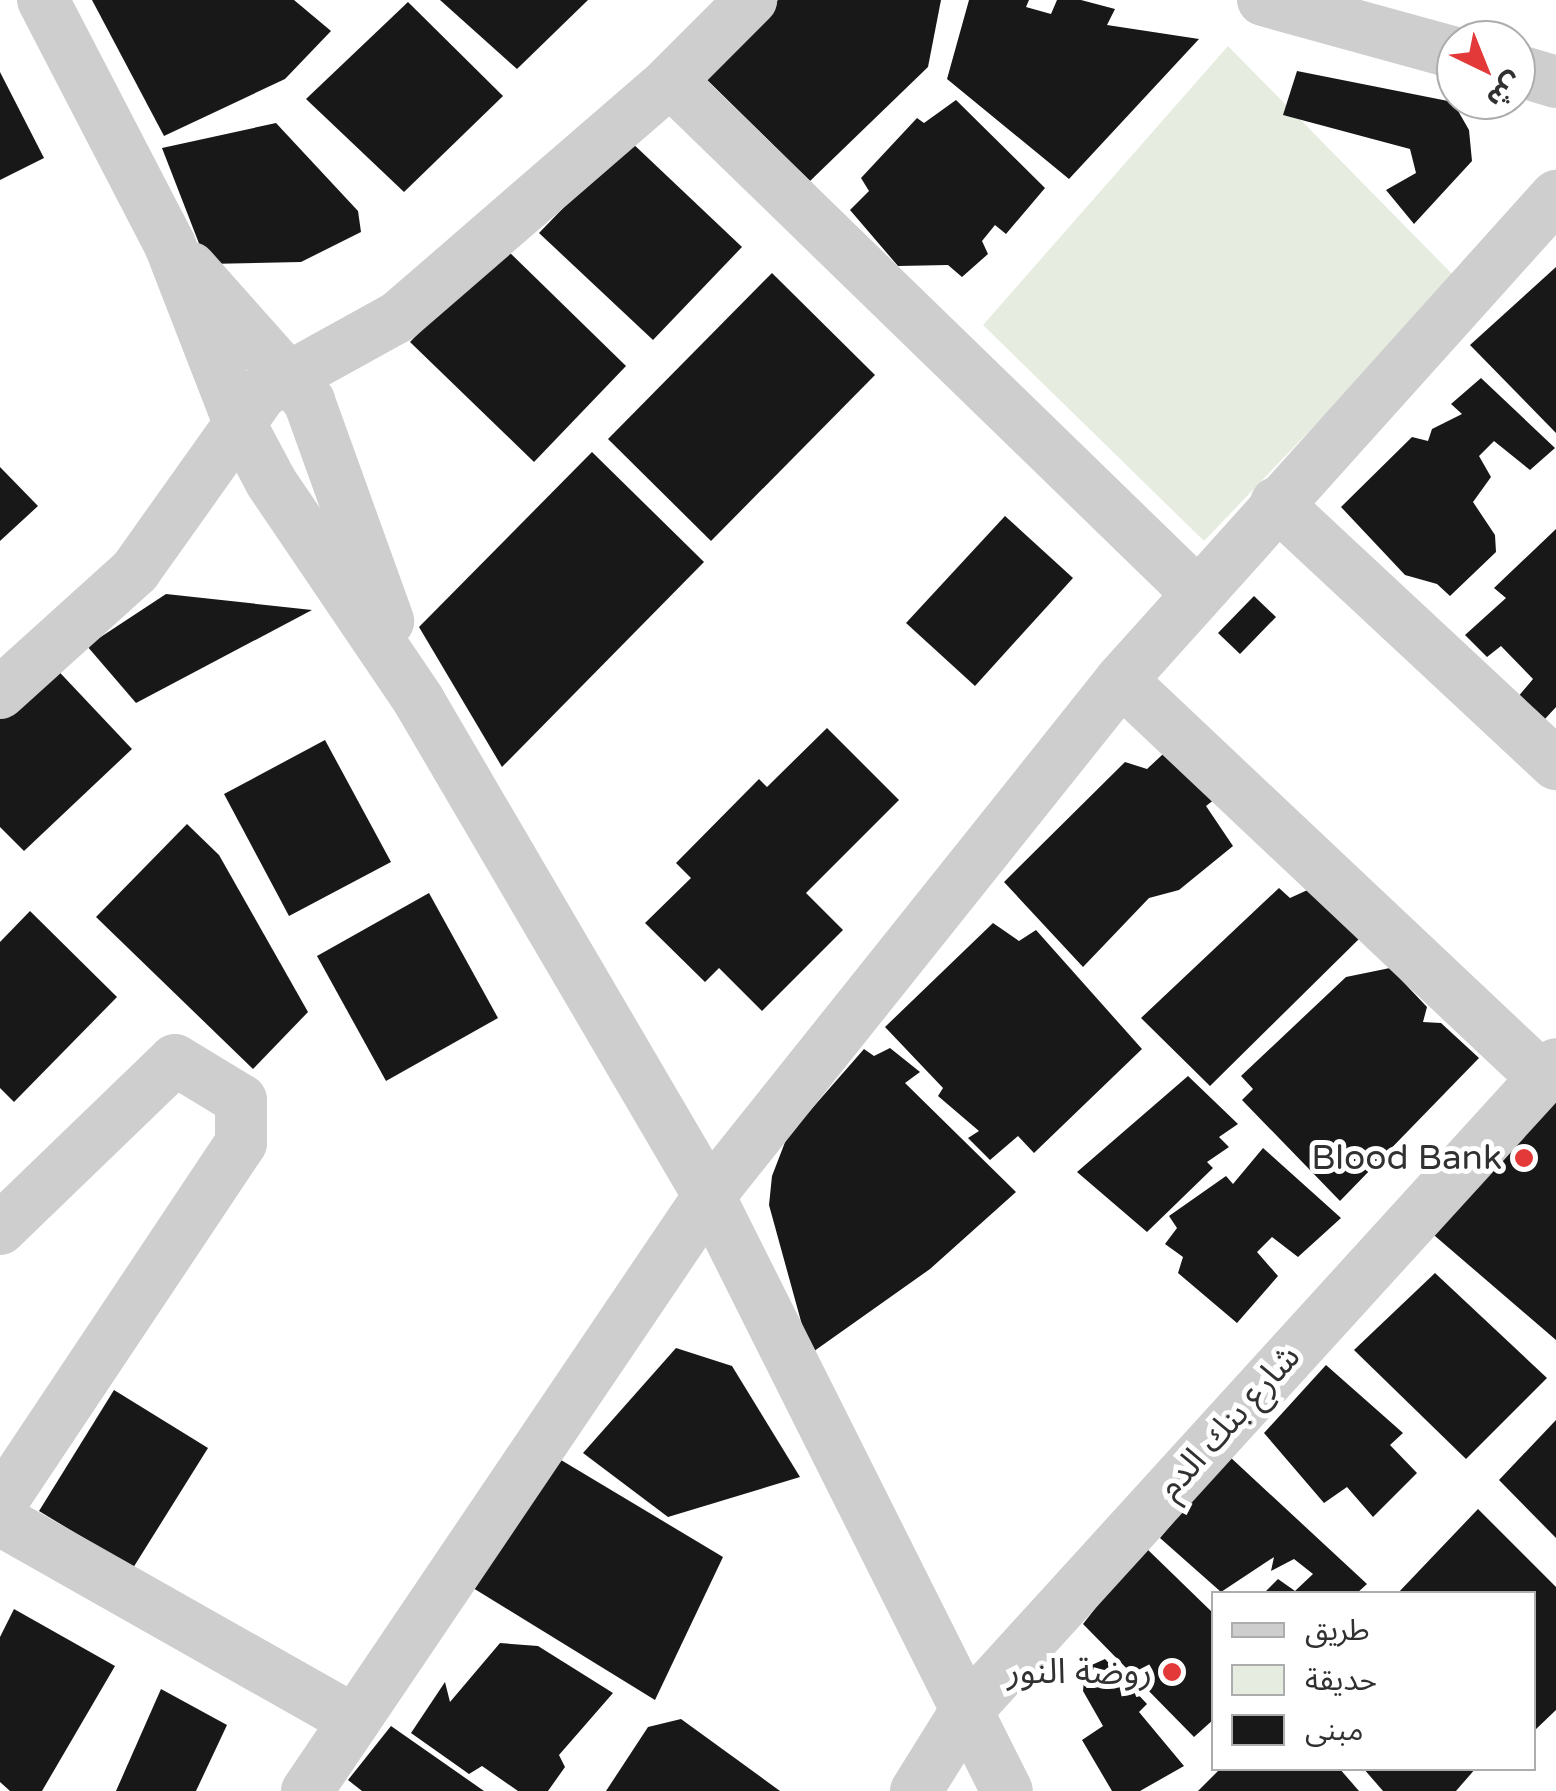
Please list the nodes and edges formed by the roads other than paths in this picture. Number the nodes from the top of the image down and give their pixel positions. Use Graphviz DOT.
graph roads {
  1 [pos="43,0"];
  2 [pos="751,0"];
  3 [pos="1263,0"];
  4 [pos="1436,48"];
  5 [pos="670,81"];
  6 [pos="1556,196"];
  7 [pos="170,245"];
  8 [pos="289,376"];
  9 [pos="237,418"];
  10 [pos="1276,503"];
  11 [pos="1198,594"];
  12 [pos="1121,680"];
  13 [pos="0,693"];
  14 [pos="419,701"];
  15 [pos="1556,764"];
  16 [pos="1550,1071"];
  17 [pos="709,1196"];
  18 [pos="0,1229"];
  19 [pos="0,1505"];
  20 [pos="0,1520"];
  21 [pos="964,1714"];
  22 [pos="350,1718"];
  23 [pos="308,1791"];
  24 [pos="916,1791"];
  25 [pos="1007,1791"];
  1 -- 7 [label="street"];
  2 -- 5 [label="street"];
  3 -- 4 [label="street"];
  5 -- 8 [label="street"];
  5 -- 11 [label="street"];
  6 -- 10 [label="street"];
  7 -- 8 [label="street"];
  7 -- 9 [label="street"];
  8 -- 9 [label="street"];
  8 -- 14 [label="street"];
  9 -- 13 [label="street"];
  9 -- 14 [label="street"];
  10 -- 11 [label="street"];
  10 -- 15 [label="street"];
  11 -- 12 [label="street"];
  12 -- 16 [label="street"];
  12 -- 17 [label="street"];
  14 -- 17 [label="street"];
  16 -- 21 [label="street, شارع بنك الدم"];
  17 -- 21 [label="street"];
  17 -- 22 [label="street"];
  18 -- 19 [label="street"];
  20 -- 22 [label="street"];
  21 -- 24 [label="street, شارع بنك الدم"];
  21 -- 25 [label="street"];
  22 -- 23 [label="street"];
}
